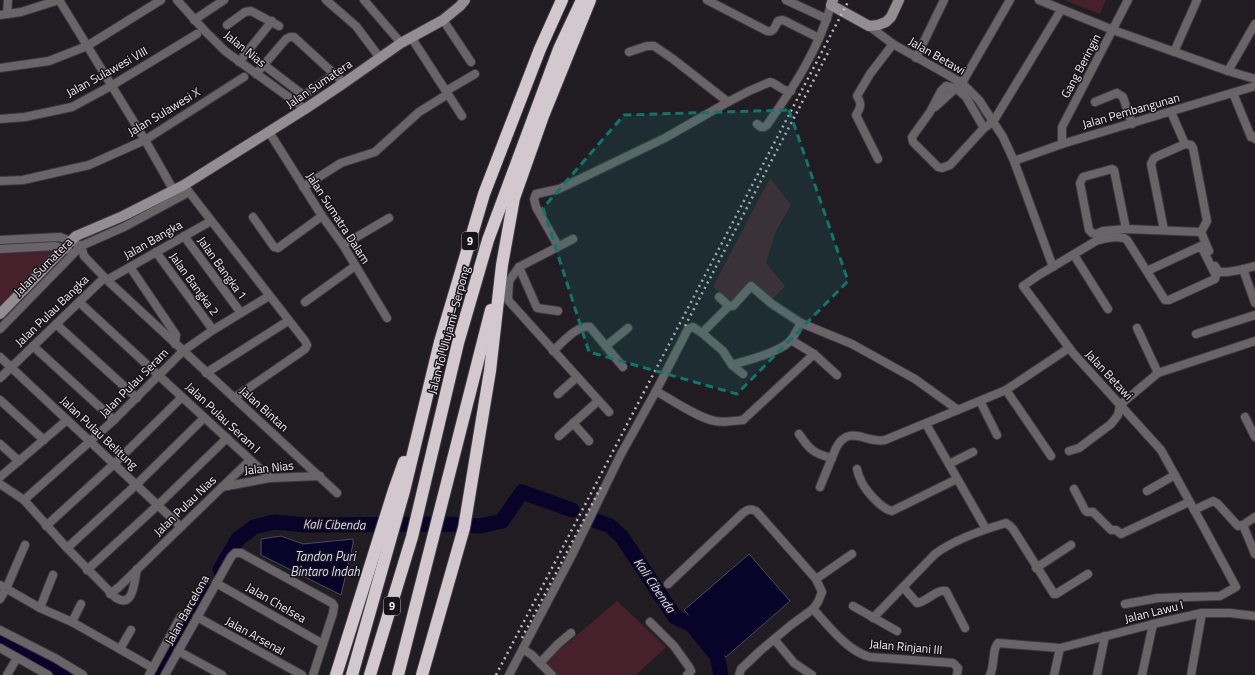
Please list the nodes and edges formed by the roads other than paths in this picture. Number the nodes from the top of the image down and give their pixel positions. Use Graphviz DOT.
graph roads {
  1 [pos="8,0"];
  2 [pos="59,0"];
  3 [pos="161,0"];
  4 [pos="177,0"];
  5 [pos="224,0"];
  6 [pos="326,0"];
  7 [pos="364,0"];
  8 [pos="464,0"];
  9 [pos="562,0"];
  10 [pos="582,0"];
  11 [pos="590,0"];
  12 [pos="707,0"];
  13 [pos="786,0"];
  14 [pos="899,0"];
  15 [pos="944,0"];
  16 [pos="1010,0"];
  17 [pos="1039,0"];
  18 [pos="1128,0"];
  19 [pos="1197,0"];
  20 [pos="832,2"];
  21 [pos="1061,10"];
  22 [pos="4,14"];
  23 [pos="827,19"];
  24 [pos="194,20"];
  25 [pos="443,20"];
  26 [pos="1255,24"];
  27 [pos="227,25"];
  28 [pos="869,26"];
  29 [pos="1114,30"];
  30 [pos="197,34"];
  31 [pos="411,37"];
  32 [pos="819,38"];
  33 [pos="401,43"];
  34 [pos="893,44"];
  35 [pos="87,46"];
  36 [pos="629,52"];
  37 [pos="1174,52"];
  38 [pos="380,58"];
  39 [pos="916,58"];
  40 [pos="239,62"];
  41 [pos="471,62"];
  42 [pos="264,65"];
  43 [pos="0,68"];
  44 [pos="1228,71"];
  45 [pos="256,74"];
  46 [pos="334,74"];
  47 [pos="475,74"];
  48 [pos="244,77"];
  49 [pos="1255,79"];
  50 [pos="344,83"];
  51 [pos="959,85"];
  52 [pos="111,86"];
  53 [pos="1255,86"];
  54 [pos="791,91"];
  55 [pos="447,93"];
  56 [pos="1233,94"];
  57 [pos="728,102"];
  58 [pos="1095,102"];
  59 [pos="305,109"];
  60 [pos="1171,112"];
  61 [pos="462,116"];
  62 [pos="0,119"];
  63 [pos="993,122"];
  64 [pos="757,124"];
  65 [pos="1132,124"];
  66 [pos="984,128"];
  67 [pos="269,132"];
  68 [pos="145,140"];
  69 [pos="1255,140"];
  70 [pos="1062,144"];
  71 [pos="1185,144"];
  72 [pos="878,158"];
  73 [pos="1014,161"];
  74 [pos="0,181"];
  75 [pos="303,187"];
  76 [pos="186,188"];
  77 [pos="174,191"];
  78 [pos="322,216"];
  79 [pos="253,217"];
  80 [pos="389,218"];
  81 [pos="211,221"];
  82 [pos="1126,229"];
  83 [pos="1164,230"];
  84 [pos="1201,232"];
  85 [pos="184,236"];
  86 [pos="573,239"];
  87 [pos="0,240"];
  88 [pos="67,244"];
  89 [pos="342,245"];
  90 [pos="81,246"];
  91 [pos="558,246"];
  92 [pos="0,249"];
  93 [pos="156,252"];
  94 [pos="74,253"];
  95 [pos="1074,255"];
  96 [pos="84,256"];
  97 [pos="502,265"];
  98 [pos="355,266"];
  99 [pos="1255,266"];
  100 [pos="130,267"];
  101 [pos="519,267"];
  102 [pos="1053,267"];
  103 [pos="1243,269"];
  104 [pos="1147,271"];
  105 [pos="105,279"];
  106 [pos="269,296"];
  107 [pos="719,297"];
  108 [pos="79,302"];
  109 [pos="304,302"];
  110 [pos="1255,303"];
  111 [pos="729,306"];
  112 [pos="1108,309"];
  113 [pos="558,311"];
  114 [pos="0,314"];
  115 [pos="241,314"];
  116 [pos="1255,315"];
  117 [pos="387,318"];
  118 [pos="288,321"];
  119 [pos="801,323"];
  120 [pos="56,324"];
  121 [pos="628,328"];
  122 [pos="1137,328"];
  123 [pos="0,329"];
  124 [pos="213,330"];
  125 [pos="702,332"];
  126 [pos="1196,334"];
  127 [pos="791,340"];
  128 [pos="1255,341"];
  129 [pos="175,344"];
  130 [pos="33,346"];
  131 [pos="606,346"];
  132 [pos="1069,348"];
  133 [pos="183,351"];
  134 [pos="553,352"];
  135 [pos="814,354"];
  136 [pos="0,357"];
  137 [pos="732,365"];
  138 [pos="623,367"];
  139 [pos="11,368"];
  140 [pos="206,373"];
  141 [pos="1158,373"];
  142 [pos="743,374"];
  143 [pos="159,375"];
  144 [pos="837,375"];
  145 [pos="576,377"];
  146 [pos="0,378"];
  147 [pos="1006,390"];
  148 [pos="656,391"];
  149 [pos="558,394"];
  150 [pos="182,397"];
  151 [pos="137,398"];
  152 [pos="234,398"];
  153 [pos="0,400"];
  154 [pos="598,400"];
  155 [pos="980,401"];
  156 [pos="1120,405"];
  157 [pos="958,410"];
  158 [pos="609,412"];
  159 [pos="1245,417"];
  160 [pos="204,418"];
  161 [pos="68,420"];
  162 [pos="114,420"];
  163 [pos="573,424"];
  164 [pos="926,424"];
  165 [pos="799,434"];
  166 [pos="997,435"];
  167 [pos="559,436"];
  168 [pos="1255,437"];
  169 [pos="226,438"];
  170 [pos="44,440"];
  171 [pos="589,441"];
  172 [pos="91,442"];
  173 [pos="0,444"];
  174 [pos="1069,451"];
  175 [pos="973,452"];
  176 [pos="1051,456"];
  177 [pos="832,458"];
  178 [pos="250,460"];
  179 [pos="18,461"];
  180 [pos="114,464"];
  181 [pos="949,464"];
  182 [pos="857,468"];
  183 [pos="1175,475"];
  184 [pos="320,476"];
  185 [pos="0,477"];
  186 [pos="270,478"];
  187 [pos="957,479"];
  188 [pos="0,484"];
  189 [pos="136,485"];
  190 [pos="222,487"];
  191 [pos="820,487"];
  192 [pos="1074,489"];
  193 [pos="399,491"];
  194 [pos="1147,491"];
  195 [pos="337,492"];
  196 [pos="24,500"];
  197 [pos="1189,502"];
  198 [pos="158,505"];
  199 [pos="1194,510"];
  200 [pos="1255,517"];
  201 [pos="46,526"];
  202 [pos="1243,526"];
  203 [pos="181,527"];
  204 [pos="986,529"];
  205 [pos="25,545"];
  206 [pos="1071,546"];
  207 [pos="66,548"];
  208 [pos="852,554"];
  209 [pos="1255,554"];
  210 [pos="1036,568"];
  211 [pos="137,569"];
  212 [pos="87,570"];
  213 [pos="1088,574"];
  214 [pos="53,575"];
  215 [pos="816,579"];
  216 [pos="216,583"];
  217 [pos="668,584"];
  218 [pos="3,587"];
  219 [pos="903,587"];
  220 [pos="110,594"];
  221 [pos="0,599"];
  222 [pos="81,604"];
  223 [pos="1125,604"];
  224 [pos="853,606"];
  225 [pos="40,608"];
  226 [pos="813,609"];
  227 [pos="1202,613"];
  228 [pos="181,616"];
  229 [pos="1255,616"];
  230 [pos="197,617"];
  231 [pos="873,618"];
  232 [pos="72,622"];
  233 [pos="650,622"];
  234 [pos="1153,624"];
  235 [pos="965,628"];
  236 [pos="0,630"];
  237 [pos="131,630"];
  238 [pos="897,631"];
  239 [pos="571,633"];
  240 [pos="1105,636"];
  241 [pos="774,639"];
  242 [pos="324,644"];
  243 [pos="0,648"];
  244 [pos="1060,648"];
  245 [pos="120,649"];
  246 [pos="523,649"];
  247 [pos="178,651"];
  248 [pos="17,658"];
  249 [pos="540,663"];
  250 [pos="151,671"];
  251 [pos="7,675"];
  252 [pos="48,675"];
  253 [pos="83,675"];
  254 [pos="165,675"];
  255 [pos="222,675"];
  256 [pos="302,675"];
  257 [pos="313,675"];
  258 [pos="336,675"];
  259 [pos="352,675"];
  260 [pos="370,675"];
  261 [pos="398,675"];
  262 [pos="422,675"];
  263 [pos="509,675"];
  264 [pos="552,675"];
  265 [pos="687,675"];
  266 [pos="740,675"];
  267 [pos="812,675"];
  268 [pos="957,675"];
  269 [pos="990,675"];
  270 [pos="1054,675"];
  271 [pos="1097,675"];
  272 [pos="1142,675"];
  273 [pos="1191,675"];
  1 -- 22 [label="street"];
  2 -- 22 [label="street"];
  2 -- 35 [label="street"];
  3 -- 35 [label="street"];
  4 -- 24 [label="street, Jalan Nias"];
  5 -- 24 [label="street"];
  6 -- 38 [label="street"];
  7 -- 33 [label="street"];
  8 -- 25 [label="street, Jalan Sumatera"];
  9 -- 193 [label="highway, Jalan Tol Ulujami–Serpong / 9"];
  10 -- 260 [label="highway, Jalan Tol Ulujami–Serpong / 9"];
  11 -- 97 [label="highway"];
  12 -- 32 [label="street"];
  13 -- 23 [label="street"];
  14 -- 28 [label="street"];
  15 -- 39 [label="street"];
  16 -- 51 [label="street"];
  17 -- 21 [label="street"];
  18 -- 29 [label="street, Gang Beringin"];
  19 -- 37 [label="street"];
  20 -- 23 [label="street"];
  20 -- 28 [label="street"];
  21 -- 29 [label="street"];
  21 -- 63 [label="street"];
  23 -- 32 [label="street"];
  24 -- 40 [label="street, Jalan Nias"];
  25 -- 31 [label="street, Jalan Sumatera"];
  25 -- 41 [label="street"];
  26 -- 44 [label="street"];
  27 -- 40 [label="street"];
  28 -- 34 [label="street, Jalan Betawi"];
  29 -- 37 [label="street"];
  29 -- 70 [label="street, Gang Beringin"];
  30 -- 52 [label="street, Jalan Sulawesi VIII"];
  31 -- 33 [label="street, Jalan Sumatera"];
  31 -- 55 [label="street"];
  32 -- 54 [label="street"];
  33 -- 38 [label="street, Jalan Sumatera"];
  34 -- 39 [label="street, Jalan Betawi"];
  34 -- 72 [label="street"];
  35 -- 43 [label="street"];
  35 -- 52 [label="street"];
  36 -- 57 [label="street"];
  37 -- 44 [label="street"];
  38 -- 50 [label="street, Jalan Sumatera"];
  39 -- 51 [label="street, Jalan Betawi"];
  40 -- 45 [label="street, Jalan Nias"];
  42 -- 45 [label="street"];
  42 -- 46 [label="street"];
  42 -- 46 [label="street"];
  44 -- 49 [label="street"];
  45 -- 59 [label="street, Jalan Nias"];
  46 -- 50 [label="street"];
  47 -- 55 [label="street"];
  48 -- 68 [label="street, Jalan Sulawesi X"];
  50 -- 59 [label="street, Jalan Sumatera"];
  51 -- 63 [label="street, Jalan Betawi"];
  51 -- 66 [label="street"];
  51 -- 66 [label="street"];
  52 -- 62 [label="street, Jalan Sulawesi VIII"];
  52 -- 68 [label="street"];
  53 -- 56 [label="street, Jalan Pembangunan"];
  54 -- 57 [label="street"];
  54 -- 64 [label="street"];
  55 -- 61 [label="street"];
  55 -- 75 [label="street"];
  56 -- 60 [label="street, Jalan Pembangunan"];
  56 -- 69 [label="street"];
  57 -- 91 [label="street"];
  58 -- 65 [label="street"];
  59 -- 67 [label="street, Jalan Sumatera"];
  60 -- 65 [label="street, Jalan Pembangunan"];
  60 -- 71 [label="street"];
  63 -- 66 [label="street"];
  63 -- 73 [label="street, Jalan Betawi"];
  65 -- 70 [label="street, Jalan Pembangunan"];
  67 -- 75 [label="street, Jalan Sumatra Dalam"];
  67 -- 76 [label="street, Jalan Sumatera"];
  68 -- 74 [label="street, Jalan Sulawesi X"];
  68 -- 77 [label="street"];
  70 -- 73 [label="street, Jalan Pembangunan"];
  71 -- 83 [label="street"];
  71 -- 84 [label="street"];
  73 -- 102 [label="street, Jalan Betawi"];
  75 -- 78 [label="street, Jalan Sumatra Dalam"];
  76 -- 77 [label="street, Jalan Sumatera"];
  76 -- 81 [label="street"];
  76 -- 90 [label="street, Jalan Sumatera"];
  77 -- 88 [label="street, Jalan Sumatera"];
  78 -- 79 [label="street"];
  78 -- 89 [label="street, Jalan Sumatra Dalam"];
  80 -- 89 [label="street"];
  81 -- 85 [label="street, Jalan Bangka"];
  81 -- 106 [label="street"];
  82 -- 82 [label="street"];
  82 -- 83 [label="street"];
  83 -- 84 [label="street"];
  84 -- 103 [label="street"];
  85 -- 93 [label="street, Jalan Bangka"];
  85 -- 115 [label="street, Jalan Bangka 1"];
  86 -- 91 [label="street"];
  87 -- 88 [label="street"];
  88 -- 90 [label="street"];
  88 -- 92 [label="street"];
  88 -- 94 [label="street"];
  88 -- 114 [label="street, Jalan Sumatera"];
  89 -- 98 [label="street, Jalan Sumatra Dalam"];
  90 -- 94 [label="street, Jalan Sumatera"];
  90 -- 96 [label="street, Jalan Bintan"];
  91 -- 101 [label="street"];
  93 -- 100 [label="street, Jalan Bangka"];
  93 -- 124 [label="street, Jalan Bangka 2"];
  94 -- 96 [label="street"];
  94 -- 123 [label="street, Jalan Sumatera"];
  95 -- 102 [label="street, Jalan Betawi"];
  95 -- 104 [label="street, Jalan Betawi"];
  95 -- 112 [label="street"];
  96 -- 105 [label="street, Jalan Bintan"];
  97 -- 261 [label="highway"];
  97 -- 262 [label="highway"];
  98 -- 109 [label="street"];
  98 -- 117 [label="street, Jalan Sumatra Dalam"];
  99 -- 103 [label="street"];
  100 -- 105 [label="street, Jalan Bangka"];
  100 -- 129 [label="street"];
  101 -- 113 [label="street"];
  101 -- 134 [label="street"];
  102 -- 132 [label="street, Jalan Betawi"];
  103 -- 110 [label="street"];
  104 -- 104 [label="street, Jalan Betawi"];
  105 -- 108 [label="street, Jalan Pulau Bangka"];
  105 -- 129 [label="street, Jalan Bintan"];
  106 -- 115 [label="street, Jalan Pulau Seram"];
  106 -- 118 [label="street"];
  107 -- 111 [label="street"];
  108 -- 120 [label="street, Jalan Pulau Bangka"];
  108 -- 143 [label="street, Jalan Pulau Seram I"];
  111 -- 119 [label="street"];
  111 -- 125 [label="street"];
  115 -- 124 [label="street, Jalan Pulau Seram"];
  116 -- 126 [label="street"];
  118 -- 140 [label="street"];
  118 -- 152 [label="street"];
  119 -- 127 [label="street"];
  119 -- 157 [label="street"];
  120 -- 130 [label="street, Jalan Pulau Bangka"];
  120 -- 151 [label="street"];
  121 -- 131 [label="street"];
  122 -- 141 [label="street"];
  124 -- 133 [label="street, Jalan Pulau Seram"];
  125 -- 137 [label="street"];
  125 -- 148 [label="street"];
  127 -- 135 [label="street"];
  127 -- 137 [label="street"];
  128 -- 141 [label="street"];
  129 -- 133 [label="street, Jalan Bintan"];
  130 -- 139 [label="street, Jalan Pulau Bangka"];
  130 -- 162 [label="street"];
  131 -- 134 [label="street"];
  131 -- 138 [label="street"];
  132 -- 147 [label="street"];
  132 -- 156 [label="street, Jalan Betawi"];
  133 -- 140 [label="street, Jalan Bintan"];
  133 -- 143 [label="street, Jalan Pulau Seram"];
  134 -- 145 [label="street"];
  135 -- 144 [label="street"];
  135 -- 148 [label="street"];
  136 -- 139 [label="street, Jalan Pulau Belitung"];
  137 -- 142 [label="street"];
  139 -- 146 [label="street, Jalan Pulau Bangka"];
  139 -- 161 [label="street, Jalan Pulau Belitung"];
  140 -- 152 [label="street, Jalan Bintan"];
  141 -- 156 [label="street"];
  143 -- 150 [label="street, Jalan Pulau Seram I"];
  143 -- 151 [label="street, Jalan Pulau Seram"];
  145 -- 149 [label="street"];
  145 -- 154 [label="street"];
  147 -- 155 [label="street"];
  147 -- 176 [label="street"];
  148 -- 246 [label="street"];
  150 -- 160 [label="street, Jalan Pulau Seram I"];
  150 -- 180 [label="street"];
  151 -- 162 [label="street, Jalan Pulau Seram"];
  152 -- 184 [label="street, Jalan Bintan"];
  153 -- 170 [label="street"];
  154 -- 158 [label="street"];
  154 -- 163 [label="street"];
  155 -- 157 [label="street"];
  155 -- 166 [label="street"];
  156 -- 174 [label="street"];
  156 -- 183 [label="street, Jalan Betawi"];
  157 -- 164 [label="street"];
  159 -- 168 [label="street"];
  160 -- 169 [label="street, Jalan Pulau Seram I"];
  160 -- 189 [label="street"];
  161 -- 170 [label="street"];
  161 -- 172 [label="street, Jalan Pulau Belitung"];
  162 -- 172 [label="street, Jalan Pulau Seram"];
  163 -- 167 [label="street"];
  163 -- 171 [label="street"];
  164 -- 177 [label="street"];
  164 -- 181 [label="street"];
  165 -- 177 [label="street"];
  169 -- 178 [label="street, Jalan Pulau Seram I"];
  169 -- 198 [label="street"];
  170 -- 179 [label="street"];
  172 -- 180 [label="street, Jalan Pulau Belitung"];
  172 -- 196 [label="street, Jalan Pulau Seram"];
  173 -- 179 [label="street"];
  175 -- 181 [label="street"];
  177 -- 191 [label="street"];
  178 -- 186 [label="street, Jalan Pulau Seram I"];
  178 -- 190 [label="street, Jalan Pulau Nias"];
  179 -- 185 [label="street"];
  180 -- 189 [label="street, Jalan Pulau Belitung"];
  180 -- 201 [label="street"];
  181 -- 187 [label="street"];
  182 -- 187 [label="street"];
  183 -- 194 [label="street"];
  183 -- 197 [label="street, Jalan Betawi"];
  184 -- 186 [label="street, Jalan Nias"];
  184 -- 195 [label="street, Jalan Bintan"];
  186 -- 190 [label="street, Jalan Nias"];
  187 -- 204 [label="street"];
  188 -- 196 [label="street"];
  189 -- 198 [label="street, Jalan Pulau Belitung"];
  189 -- 207 [label="street"];
  190 -- 203 [label="street, Jalan Pulau Nias"];
  192 -- 197 [label="street"];
  193 -- 258 [label="highway"];
  193 -- 259 [label="highway, Jalan Tol Ulujami–Serpong / 9"];
  196 -- 201 [label="street"];
  197 -- 199 [label="street, Jalan Betawi"];
  198 -- 203 [label="street, Jalan Pulau Belitung"];
  198 -- 212 [label="street"];
  199 -- 202 [label="street"];
  199 -- 223 [label="street, Jalan Betawi"];
  200 -- 202 [label="street"];
  201 -- 207 [label="street"];
  202 -- 209 [label="street"];
  203 -- 211 [label="street, Jalan Pulau Nias"];
  204 -- 210 [label="street"];
  204 -- 219 [label="street"];
  205 -- 218 [label="street"];
  206 -- 210 [label="street"];
  207 -- 212 [label="street"];
  208 -- 215 [label="street"];
  210 -- 213 [label="street"];
  211 -- 220 [label="street, Jalan Pulau Nias"];
  211 -- 220 [label="street"];
  212 -- 220 [label="street"];
  214 -- 225 [label="street"];
  215 -- 217 [label="street"];
  215 -- 226 [label="street"];
  216 -- 230 [label="street, Jalan Barcelona"];
  216 -- 242 [label="street, Jalan Chelsea"];
  216 -- 242 [label="street, Jalan Barcelona"];
  218 -- 221 [label="street"];
  218 -- 225 [label="street"];
  219 -- 231 [label="street"];
  219 -- 235 [label="street"];
  222 -- 232 [label="street"];
  224 -- 231 [label="street"];
  225 -- 232 [label="street"];
  226 -- 241 [label="street"];
  226 -- 268 [label="street, Jalan Rinjani III"];
  227 -- 229 [label="street, Jalan Lawu I"];
  227 -- 234 [label="street, Jalan Lawu I"];
  227 -- 273 [label="street"];
  228 -- 250 [label="street"];
  230 -- 247 [label="street, Jalan Barcelona"];
  230 -- 256 [label="street, Jalan Arsenal"];
  231 -- 238 [label="street"];
  232 -- 245 [label="street"];
  233 -- 265 [label="street"];
  234 -- 240 [label="street, Jalan Lawu I"];
  234 -- 272 [label="street"];
  236 -- 253 [label="street"];
  237 -- 245 [label="street"];
  239 -- 249 [label="street"];
  240 -- 244 [label="street, Jalan Lawu I"];
  240 -- 271 [label="street"];
  241 -- 266 [label="street"];
  241 -- 267 [label="street"];
  242 -- 257 [label="street"];
  243 -- 248 [label="street"];
  244 -- 269 [label="street, Jalan Lawu I"];
  244 -- 270 [label="street"];
  245 -- 250 [label="street"];
  246 -- 249 [label="street"];
  246 -- 263 [label="street"];
  247 -- 254 [label="street, Jalan Barcelona"];
  247 -- 255 [label="street"];
  248 -- 251 [label="street"];
  248 -- 252 [label="street"];
  249 -- 264 [label="street"];
}
